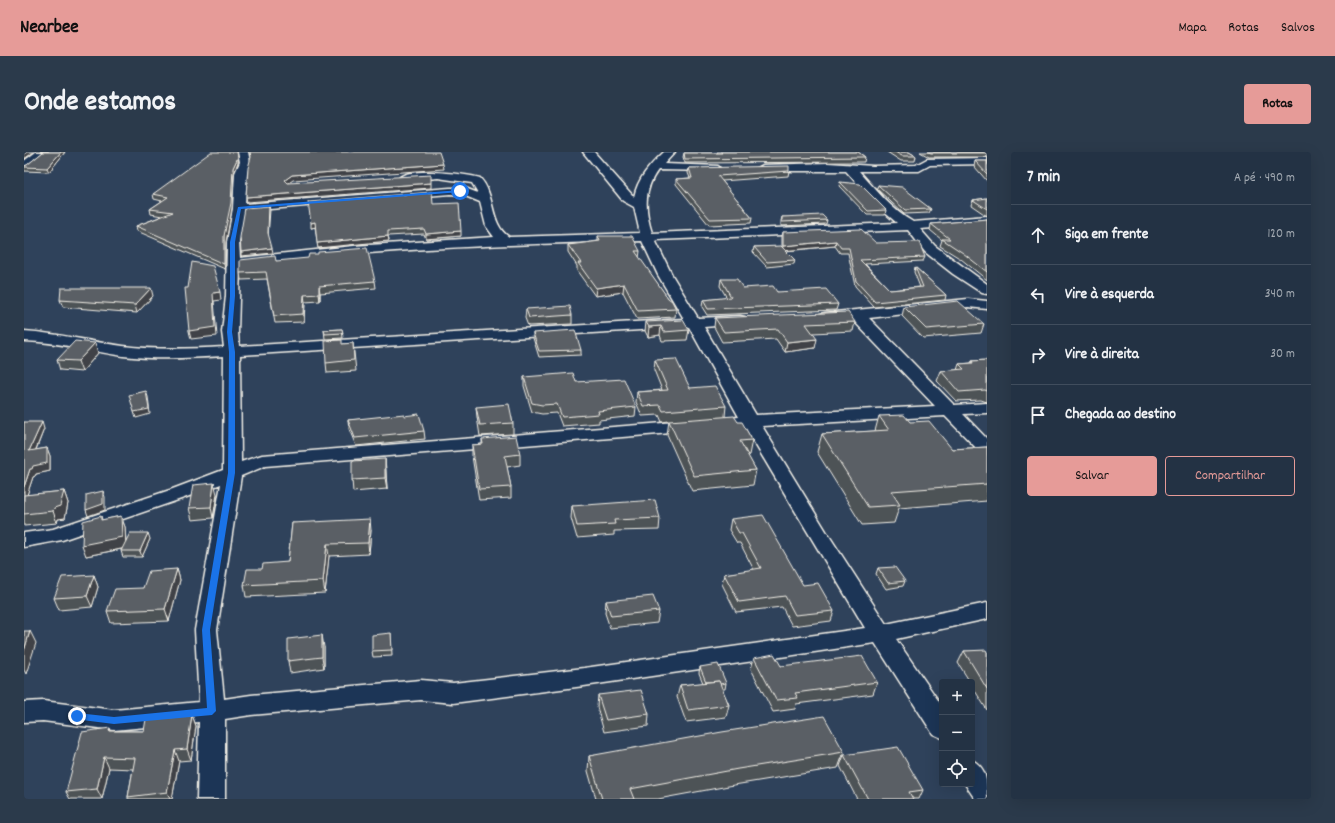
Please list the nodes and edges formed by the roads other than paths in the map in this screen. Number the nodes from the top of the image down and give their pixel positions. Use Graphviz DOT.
graph roads {
  1 [pos="43,152"];
  2 [pos="244,152"];
  3 [pos="588,152"];
  4 [pos="670,152"];
  5 [pos="987,161"];
  6 [pos="24,166"];
  7 [pos="654,166"];
  8 [pos="724,168"];
  9 [pos="752,168"];
  10 [pos="853,172"];
  11 [pos="396,179"];
  12 [pos="484,199"];
  13 [pos="640,205"];
  14 [pos="239,208"];
  15 [pos="987,220"];
  16 [pos="911,226"];
  17 [pos="647,235"];
  18 [pos="504,240"];
  19 [pos="232,263"];
  20 [pos="987,290"];
  21 [pos="987,305"];
  22 [pos="857,315"];
  23 [pos="810,317"];
  24 [pos="756,320"];
  25 [pos="694,322"];
  26 [pos="24,336"];
  27 [pos="232,352"];
  28 [pos="987,408"];
  29 [pos="950,410"];
  30 [pos="749,421"];
  31 [pos="987,449"];
  32 [pos="232,473"];
  33 [pos="24,540"];
  34 [pos="987,611"];
  35 [pos="880,634"];
  36 [pos="212,711"];
  37 [pos="24,712"];
  38 [pos="939,722"];
  39 [pos="975,777"];
  40 [pos="987,795"];
  41 [pos="211,799"];
  1 -- 6 [label="street"];
  2 -- 14 [label="street"];
  3 -- 13 [label="street"];
  4 -- 7 [label="street"];
  5 -- 10 [label="street"];
  7 -- 8 [label="street"];
  7 -- 13 [label="street"];
  9 -- 10 [label="street"];
  10 -- 16 [label="street"];
  11 -- 12 [label="street"];
  12 -- 14 [label="street"];
  12 -- 18 [label="street"];
  13 -- 17 [label="street"];
  14 -- 19 [label="street"];
  15 -- 16 [label="street"];
  16 -- 17 [label="street"];
  16 -- 20 [label="street"];
  17 -- 18 [label="street"];
  17 -- 25 [label="street"];
  18 -- 19 [label="street"];
  19 -- 27 [label="street"];
  21 -- 22 [label="street"];
  22 -- 23 [label="street"];
  22 -- 29 [label="street"];
  24 -- 25 [label="street"];
  25 -- 27 [label="street"];
  25 -- 30 [label="street"];
  26 -- 27 [label="street"];
  27 -- 32 [label="street"];
  28 -- 29 [label="street"];
  29 -- 30 [label="street"];
  29 -- 31 [label="street"];
  30 -- 32 [label="street"];
  30 -- 35 [label="street"];
  32 -- 33 [label="street"];
  32 -- 36 [label="street"];
  34 -- 35 [label="street"];
  35 -- 36 [label="street"];
  35 -- 38 [label="street"];
  36 -- 37 [label="street"];
  36 -- 41 [label="street"];
  39 -- 40 [label="street"];
}
